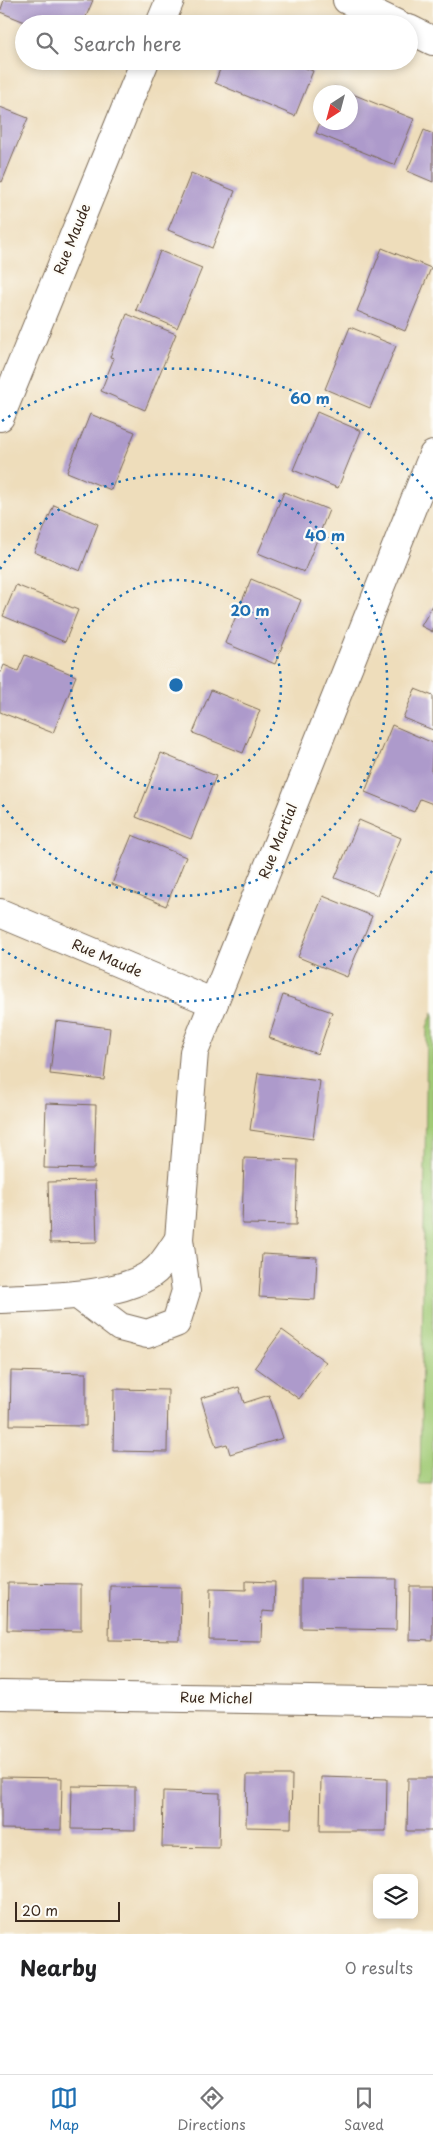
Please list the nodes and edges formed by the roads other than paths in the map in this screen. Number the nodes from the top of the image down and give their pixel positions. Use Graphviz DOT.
graph roads {
  1 [pos="170,0"];
  2 [pos="347,0"];
  3 [pos="164,15"];
  4 [pos="378,15"];
  5 [pos="418,34"];
  6 [pos="433,41"];
  7 [pos="141,70"];
  8 [pos="0,417"];
  9 [pos="433,455"];
  10 [pos="426,493"];
  11 [pos="0,913"];
  12 [pos="214,1003"];
  13 [pos="179,1239"];
  14 [pos="78,1295"];
  15 [pos="0,1299"];
  16 [pos="0,1695"];
  17 [pos="433,1702"];
  1 -- 3 [label="street"];
  2 -- 4 [label="street"];
  5 -- 6 [label="street"];
  7 -- 8 [label="street, Rue Maude"];
  9 -- 10 [label="street, Rue Martial"];
  10 -- 12 [label="street, Rue Martial"];
  11 -- 12 [label="street, Rue Maude"];
  12 -- 13 [label="street, Rue Martial"];
  13 -- 14 [label="street"];
  13 -- 14 [label="street, Rue Martial"];
  14 -- 15 [label="street"];
  16 -- 17 [label="street, Rue Michel"];
}
